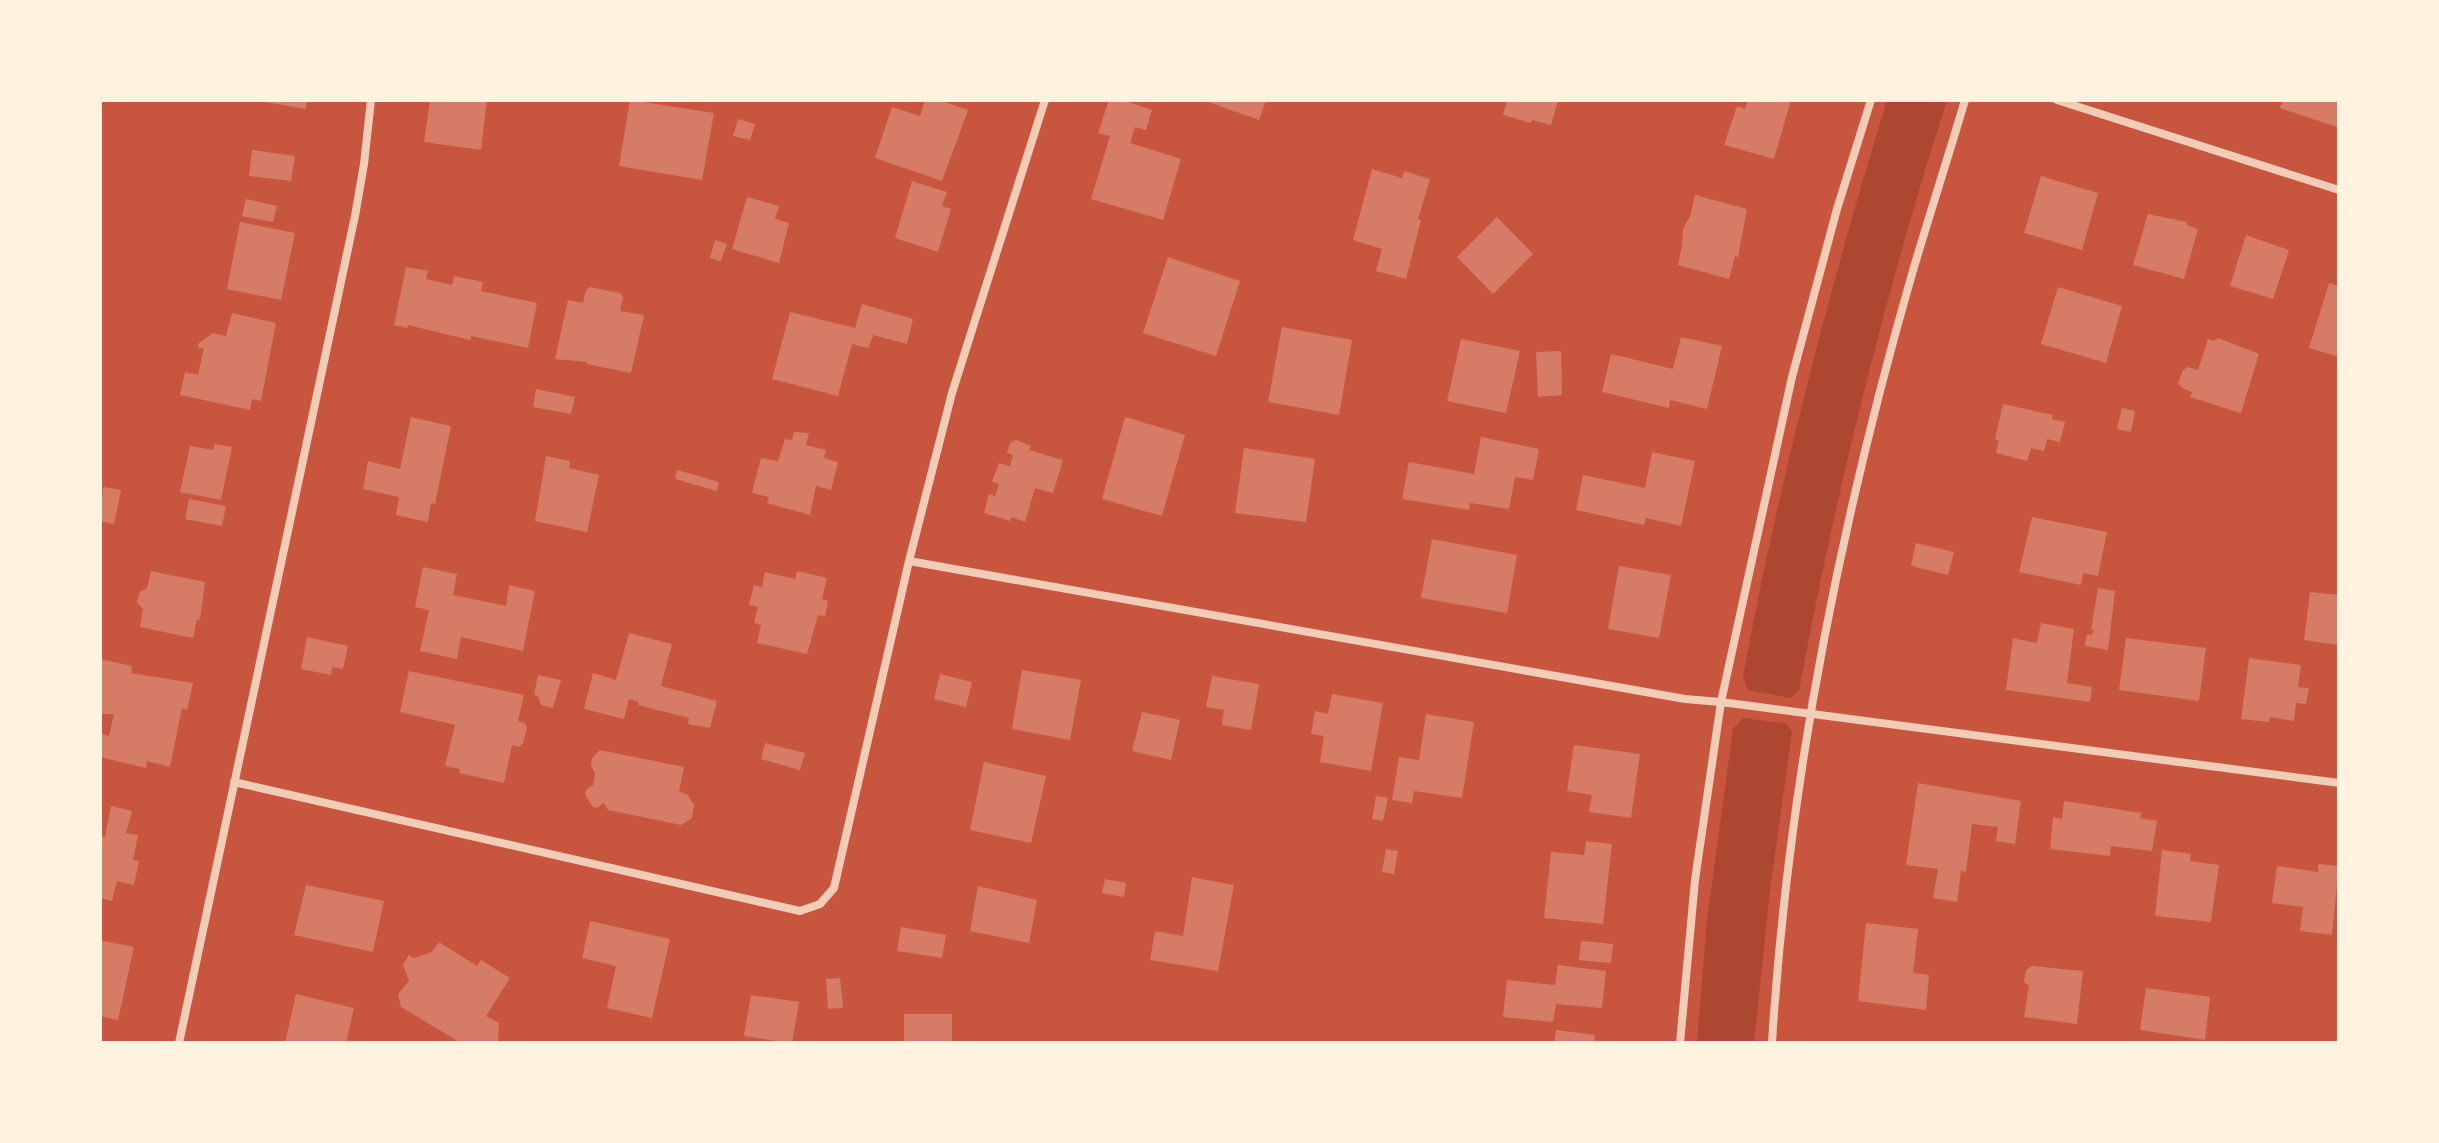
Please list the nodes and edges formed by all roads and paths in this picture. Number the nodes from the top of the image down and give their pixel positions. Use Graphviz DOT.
graph roads {
  1 [pos="371,100"];
  2 [pos="1045,100"];
  3 [pos="1871,100"];
  4 [pos="1965,100"];
  5 [pos="2057,100"];
  6 [pos="2339,190"];
  7 [pos="909,561"];
  8 [pos="1721,702"];
  9 [pos="1811,715"];
  10 [pos="234,782"];
  11 [pos="2339,783"];
  12 [pos="179,1043"];
  13 [pos="1680,1043"];
  14 [pos="1772,1043"];
  1 -- 10 [label="street"];
  2 -- 7 [label="street"];
  3 -- 8 [label="street"];
  4 -- 9 [label="street"];
  5 -- 6 [label="street"];
  7 -- 8 [label="street"];
  7 -- 10 [label="street"];
  8 -- 9 [label="street"];
  8 -- 13 [label="street"];
  9 -- 11 [label="street"];
  9 -- 14 [label="street"];
  10 -- 12 [label="street"];
}
